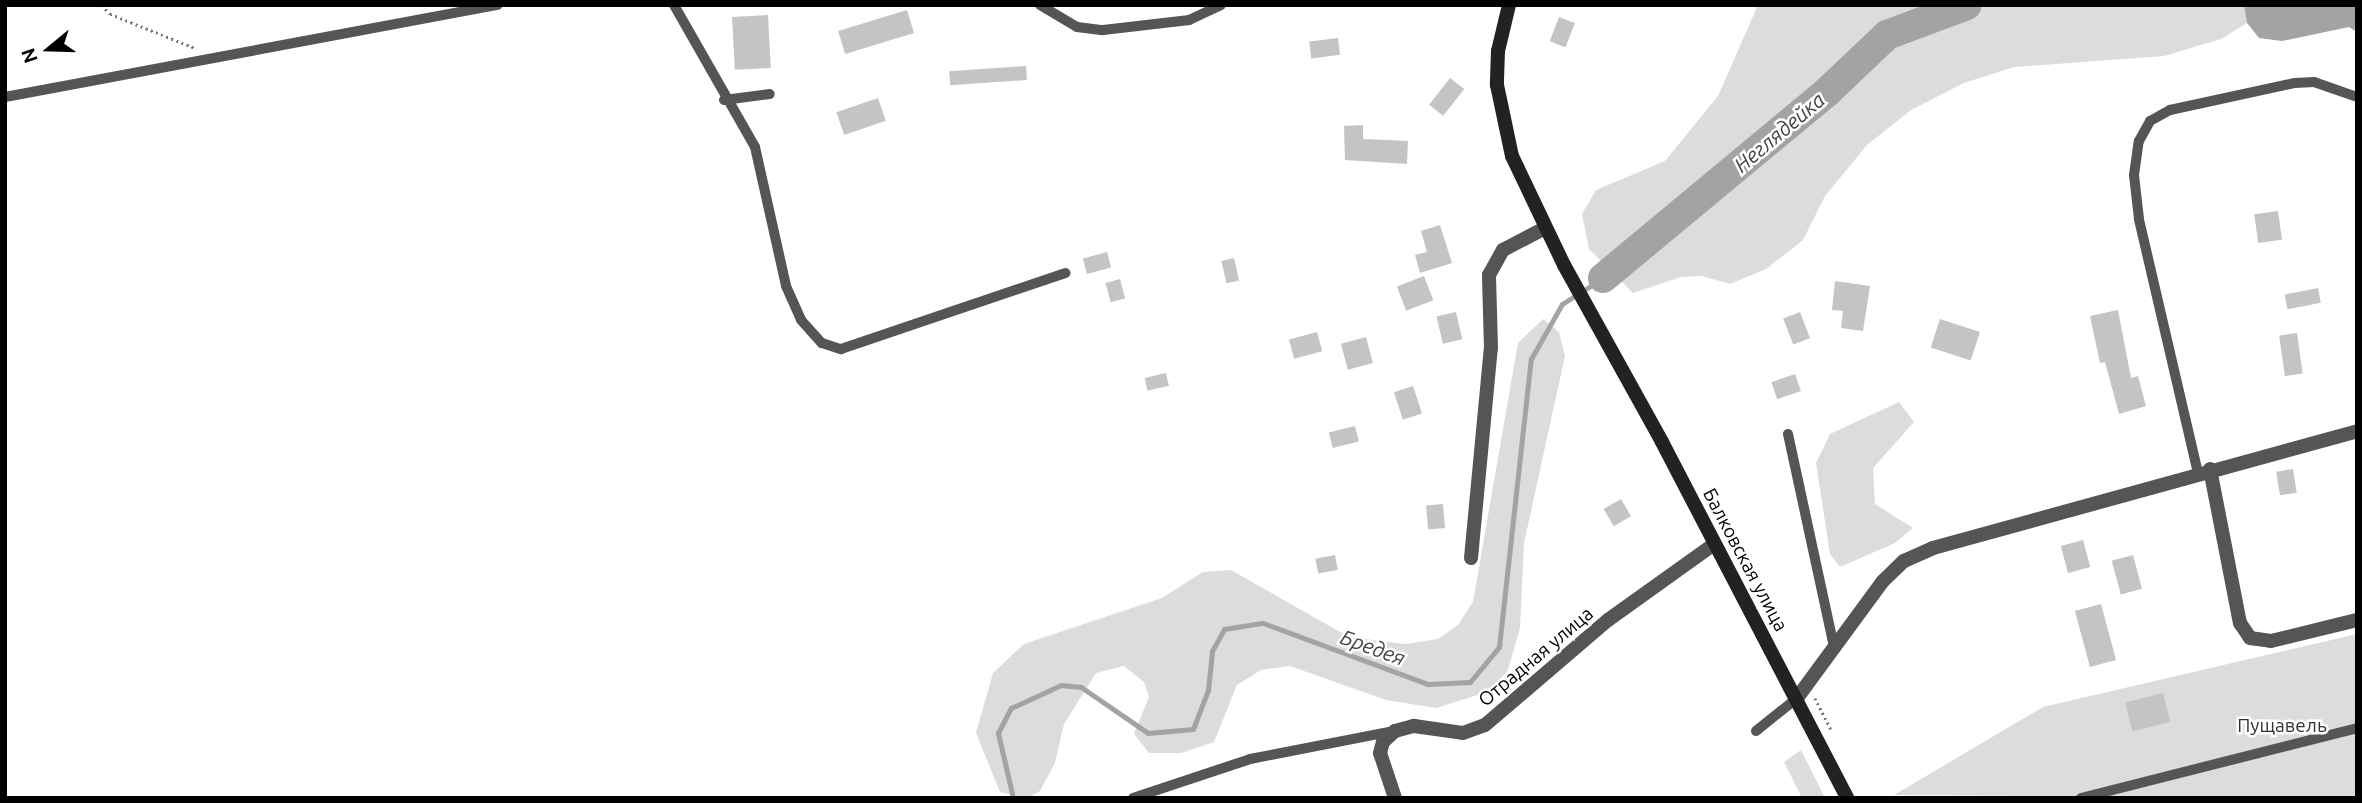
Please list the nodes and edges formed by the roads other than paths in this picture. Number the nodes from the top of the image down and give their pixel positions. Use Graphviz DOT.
graph roads {
  1 [pos="498,5"];
  2 [pos="674,5"];
  3 [pos="1040,5"];
  4 [pos="1221,5"];
  5 [pos="1509,5"];
  6 [pos="770,94"];
  7 [pos="5,97"];
  8 [pos="2357,97"];
  9 [pos="724,100"];
  10 [pos="1545,228"];
  11 [pos="1065,273"];
  12 [pos="2357,431"];
  13 [pos="1788,434"];
  14 [pos="2204,471"];
  15 [pos="1714,544"];
  16 [pos="1471,558"];
  17 [pos="2357,620"];
  18 [pos="1834,648"];
  19 [pos="1797,698"];
  20 [pos="2357,729"];
  21 [pos="1395,731"];
  22 [pos="1756,732"];
  23 [pos="1133,798"];
  24 [pos="1395,798"];
  25 [pos="1847,798"];
  26 [pos="2081,798"];
  1 -- 7 [label="lane"];
  2 -- 9 [label="lane"];
  3 -- 4 [label="lane"];
  5 -- 10 [label="main road, Балковская улица"];
  6 -- 9 [label="lane"];
  8 -- 14 [label="lane"];
  9 -- 11 [label="lane"];
  10 -- 15 [label="main road, Балковская улица"];
  10 -- 16 [label="street"];
  12 -- 14 [label="street"];
  13 -- 18 [label="lane"];
  14 -- 17 [label="street"];
  14 -- 18 [label="street"];
  15 -- 19 [label="main road, Балковская улица"];
  15 -- 21 [label="street, Отрадная улица"];
  18 -- 19 [label="street"];
  19 -- 22 [label="lane"];
  19 -- 25 [label="main road, Балковская улица"];
  20 -- 26 [label="lane"];
  21 -- 23 [label="lane"];
  21 -- 24 [label="street"];
}
